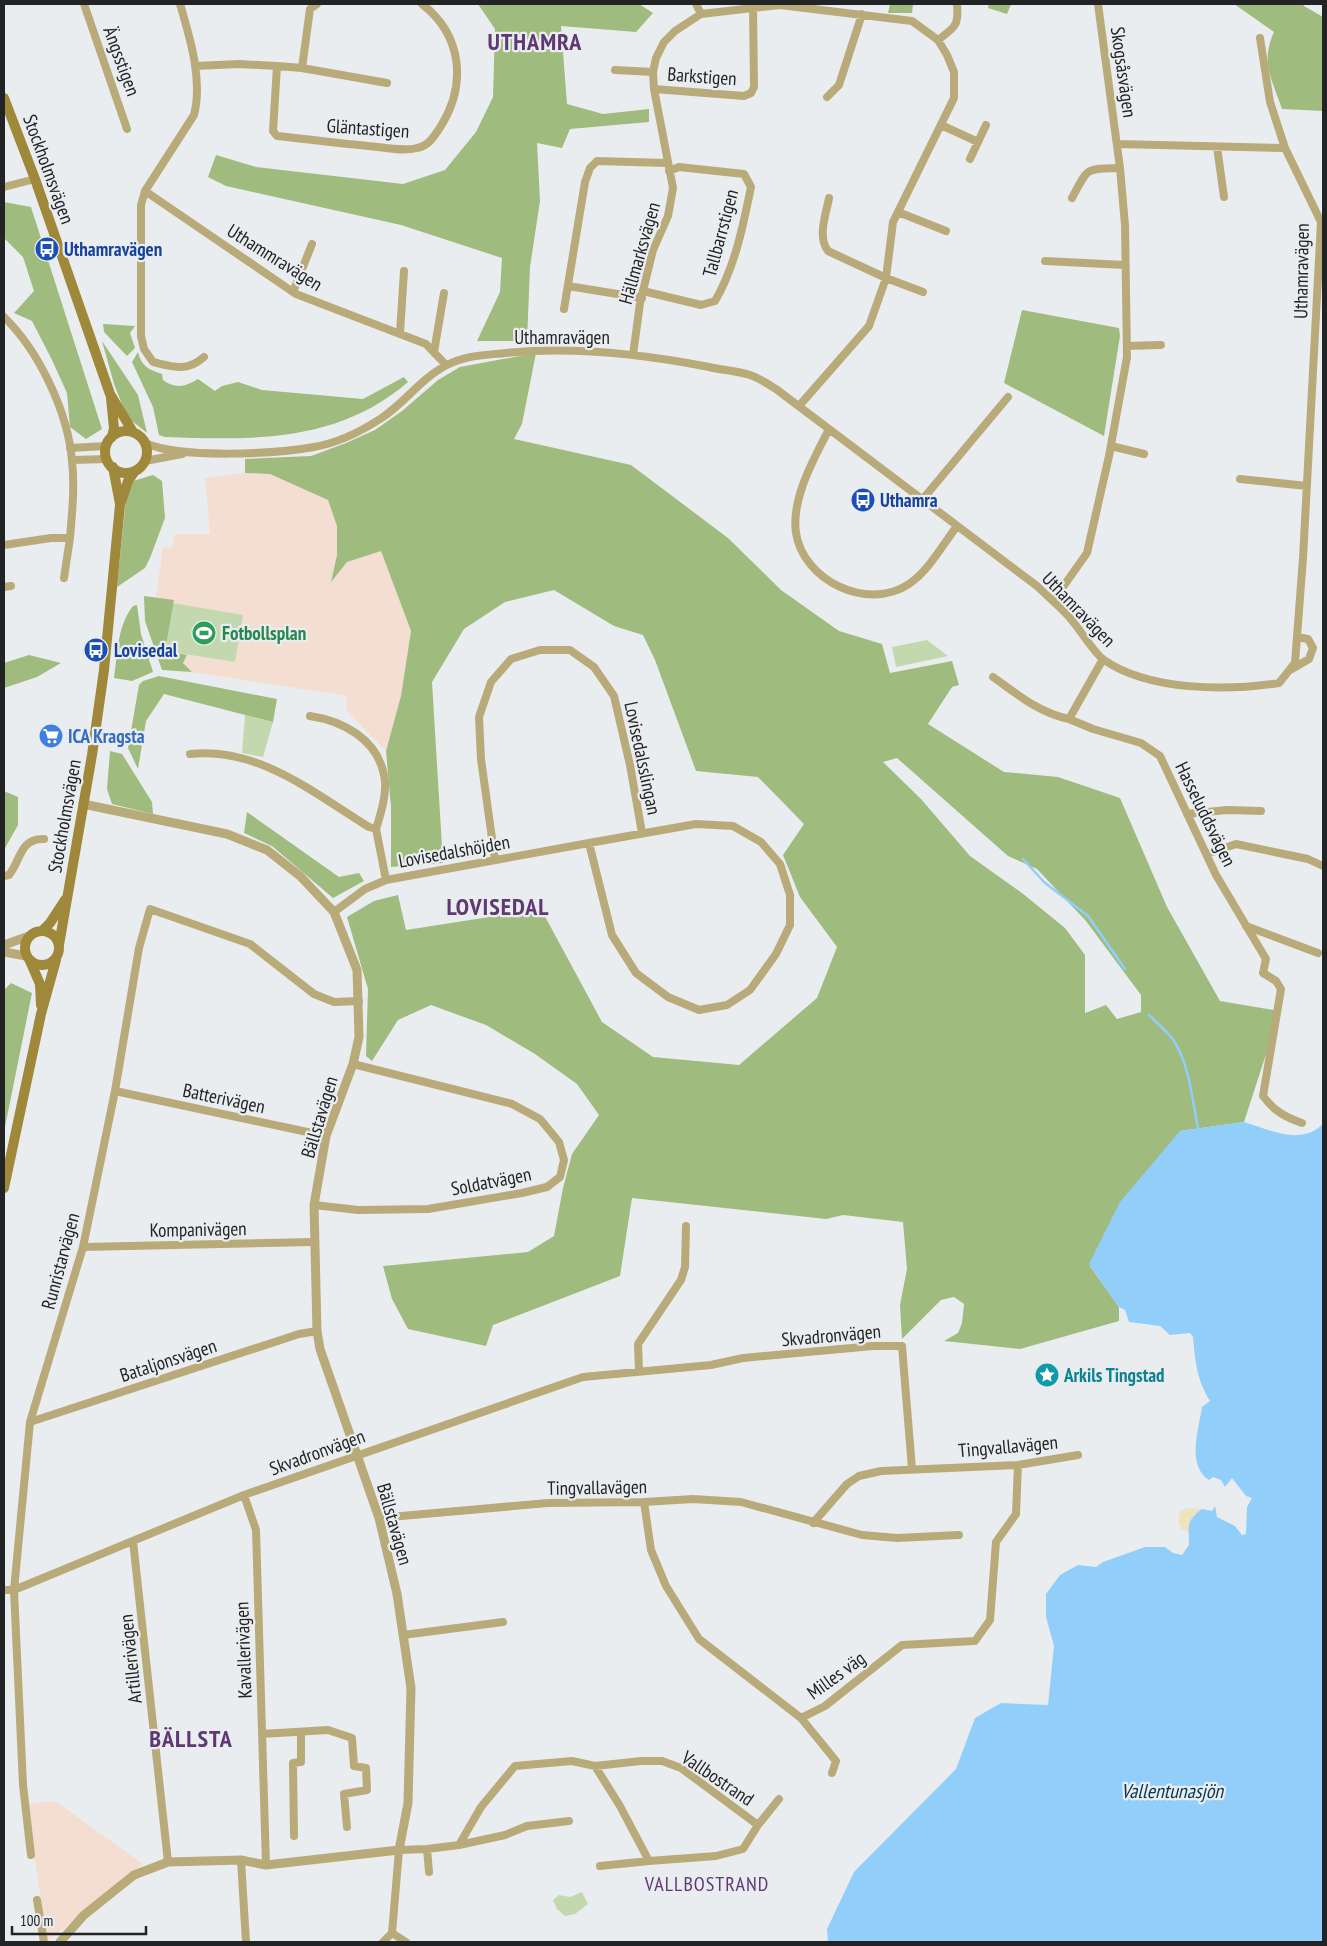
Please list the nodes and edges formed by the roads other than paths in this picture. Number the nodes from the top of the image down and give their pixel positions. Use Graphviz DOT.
graph roads {
  1 [pos="84,4"];
  2 [pos="180,4"];
  3 [pos="318,4"];
  4 [pos="422,4"];
  5 [pos="696,4"];
  6 [pos="780,4"];
  7 [pos="957,4"];
  8 [pos="1098,4"];
  9 [pos="753,7"];
  10 [pos="700,14"];
  11 [pos="862,14"];
  12 [pos="1260,38"];
  13 [pos="938,40"];
  14 [pos="195,66"];
  15 [pos="277,66"];
  16 [pos="302,68"];
  17 [pos="615,70"];
  18 [pos="653,72"];
  19 [pos="387,83"];
  20 [pos="654,89"];
  21 [pos="827,97"];
  22 [pos="4,98"];
  23 [pos="986,124"];
  24 [pos="941,125"];
  25 [pos="127,129"];
  26 [pos="978,142"];
  27 [pos="1118,144"];
  28 [pos="1217,147"];
  29 [pos="1285,148"];
  30 [pos="970,159"];
  31 [pos="668,167"];
  32 [pos="1120,168"];
  33 [pos="35,179"];
  34 [pos="4,187"];
  35 [pos="145,191"];
  36 [pos="1224,197"];
  37 [pos="829,198"];
  38 [pos="1072,198"];
  39 [pos="898,212"];
  40 [pos="946,232"];
  41 [pos="312,244"];
  42 [pos="1045,261"];
  43 [pos="1125,265"];
  44 [pos="404,272"];
  45 [pos="886,278"];
  46 [pos="568,286"];
  47 [pos="293,292"];
  48 [pos="923,292"];
  49 [pos="444,293"];
  50 [pos="642,294"];
  51 [pos="564,309"];
  52 [pos="4,317"];
  53 [pos="400,333"];
  54 [pos="1161,345"];
  55 [pos="1127,346"];
  56 [pos="434,352"];
  57 [pos="633,355"];
  58 [pos="204,357"];
  59 [pos="446,365"];
  60 [pos="110,394"];
  61 [pos="1008,397"];
  62 [pos="799,406"];
  63 [pos="829,429"];
  64 [pos="133,432"];
  65 [pos="109,441"];
  66 [pos="145,443"];
  67 [pos="1111,446"];
  68 [pos="70,448"];
  69 [pos="187,453"];
  70 [pos="1144,454"];
  71 [pos="72,460"];
  72 [pos="145,461"];
  73 [pos="110,463"];
  74 [pos="135,471"];
  75 [pos="1240,480"];
  76 [pos="1307,486"];
  77 [pos="922,500"];
  78 [pos="120,505"];
  79 [pos="957,526"];
  80 [pos="70,538"];
  81 [pos="4,546"];
  82 [pos="64,578"];
  83 [pos="1053,601"];
  84 [pos="1297,637"];
  85 [pos="1103,659"];
  86 [pos="1289,670"];
  87 [pos="993,677"];
  88 [pos="310,716"];
  89 [pos="1069,719"];
  90 [pos="190,754"];
  91 [pos="83,804"];
  92 [pos="1260,811"];
  93 [pos="1187,814"];
  94 [pos="376,829"];
  95 [pos="642,833"];
  96 [pos="44,839"];
  97 [pos="589,842"];
  98 [pos="1207,854"];
  99 [pos="495,860"];
  100 [pos="1323,866"];
  101 [pos="4,876"];
  102 [pos="386,880"];
  103 [pos="68,895"];
  104 [pos="334,912"];
  105 [pos="1246,926"];
  106 [pos="42,931"];
  107 [pos="30,936"];
  108 [pos="60,944"];
  109 [pos="4,945"];
  110 [pos="4,952"];
  111 [pos="1318,953"];
  112 [pos="28,958"];
  113 [pos="56,960"];
  114 [pos="359,1000"];
  115 [pos="41,1014"];
  116 [pos="353,1064"];
  117 [pos="114,1091"];
  118 [pos="1302,1123"];
  119 [pos="326,1136"];
  120 [pos="4,1188"];
  121 [pos="314,1205"];
  122 [pos="686,1226"];
  123 [pos="314,1242"];
  124 [pos="83,1247"];
  125 [pos="317,1331"];
  126 [pos="639,1371"];
  127 [pos="30,1422"];
  128 [pos="356,1455"];
  129 [pos="1078,1455"];
  130 [pos="1018,1465"];
  131 [pos="912,1469"];
  132 [pos="244,1495"];
  133 [pos="644,1502"];
  134 [pos="379,1518"];
  135 [pos="813,1523"];
  136 [pos="959,1536"];
  137 [pos="133,1541"];
  138 [pos="4,1590"];
  139 [pos="14,1590"];
  140 [pos="503,1622"];
  141 [pos="403,1635"];
  142 [pos="801,1718"];
  143 [pos="301,1732"];
  144 [pos="262,1734"];
  145 [pos="595,1766"];
  146 [pos="832,1773"];
  147 [pos="779,1799"];
  148 [pos="569,1822"];
  149 [pos="758,1825"];
  150 [pos="347,1827"];
  151 [pos="294,1836"];
  152 [pos="459,1845"];
  153 [pos="399,1850"];
  154 [pos="427,1850"];
  155 [pos="31,1855"];
  156 [pos="242,1860"];
  157 [pos="649,1861"];
  158 [pos="168,1862"];
  159 [pos="266,1865"];
  160 [pos="600,1866"];
  161 [pos="430,1872"];
  162 [pos="37,1900"];
  163 [pos="392,1933"];
  164 [pos="44,1942"];
  165 [pos="60,1942"];
  166 [pos="246,1942"];
  167 [pos="383,1942"];
  168 [pos="406,1942"];
  1 -- 25 [label="street, Ängsstigen"];
  2 -- 14 [label="street"];
  3 -- 16 [label="street"];
  4 -- 15 [label="street, Gläntastigen"];
  5 -- 10 [label="street"];
  6 -- 9 [label="street, Hällmarksvägen"];
  6 -- 11 [label="street, Hällmarksvägen"];
  7 -- 13 [label="street"];
  8 -- 27 [label="street, Skogsåsvägen"];
  9 -- 10 [label="street, Hällmarksvägen"];
  9 -- 20 [label="street, Barkstigen"];
  10 -- 18 [label="street, Hällmarksvägen"];
  11 -- 13 [label="street, Hällmarksvägen"];
  11 -- 21 [label="street"];
  12 -- 29 [label="street, Uthamravägen"];
  13 -- 24 [label="street, Hällmarksvägen"];
  14 -- 15 [label="street"];
  14 -- 35 [label="street"];
  15 -- 16 [label="street"];
  16 -- 19 [label="street"];
  17 -- 18 [label="street"];
  18 -- 20 [label="street, Hällmarksvägen"];
  20 -- 31 [label="street, Hällmarksvägen"];
  22 -- 33 [label="main road, Stockholmsvägen"];
  23 -- 26 [label="street"];
  24 -- 26 [label="street"];
  24 -- 39 [label="street, Hällmarksvägen"];
  26 -- 30 [label="street"];
  27 -- 28 [label="street, Skogsåsvägen"];
  27 -- 32 [label="street, Skogsåsvägen"];
  28 -- 29 [label="street, Skogsåsvägen"];
  28 -- 36 [label="street"];
  29 -- 76 [label="street, Uthamravägen"];
  31 -- 46 [label="street"];
  31 -- 50 [label="street, Hällmarksvägen"];
  31 -- 50 [label="street, Tallbarrstigen"];
  32 -- 38 [label="street"];
  32 -- 43 [label="street, Skogsåsvägen"];
  33 -- 34 [label="street"];
  33 -- 60 [label="main road, Stockholmsvägen"];
  35 -- 47 [label="street, Uthammravägen"];
  35 -- 58 [label="street"];
  37 -- 45 [label="street"];
  39 -- 40 [label="street"];
  39 -- 45 [label="street, Hällmarksvägen"];
  41 -- 47 [label="street"];
  42 -- 43 [label="street"];
  43 -- 55 [label="street, Skogsåsvägen"];
  44 -- 53 [label="street"];
  45 -- 48 [label="street"];
  45 -- 62 [label="street, Hällmarksvägen"];
  46 -- 50 [label="street"];
  46 -- 51 [label="street"];
  47 -- 53 [label="street, Uthammravägen"];
  49 -- 56 [label="street"];
  50 -- 57 [label="street, Hällmarksvägen"];
  52 -- 68 [label="street"];
  53 -- 56 [label="street, Uthammravägen"];
  54 -- 55 [label="street"];
  55 -- 67 [label="street, Skogsåsvägen"];
  56 -- 59 [label="street, Uthammravägen"];
  57 -- 59 [label="street, Uthamravägen"];
  57 -- 62 [label="street, Uthamravägen"];
  59 -- 69 [label="street, Uthamravägen"];
  60 -- 64 [label="main road, Stockholmsvägen"];
  60 -- 65 [label="main road, Stockholmsvägen"];
  61 -- 77 [label="street"];
  62 -- 63 [label="street, Uthamravägen"];
  63 -- 77 [label="street, Uthamravägen"];
  63 -- 79 [label="street"];
  64 -- 65 [label="main road"];
  64 -- 66 [label="main road"];
  65 -- 68 [label="street"];
  65 -- 73 [label="main road"];
  66 -- 69 [label="street, Uthamravägen"];
  66 -- 72 [label="main road"];
  67 -- 70 [label="street"];
  67 -- 83 [label="street, Skogsåsvägen"];
  68 -- 71 [label="street"];
  69 -- 72 [label="street, Uthamravägen"];
  71 -- 73 [label="street"];
  71 -- 80 [label="street"];
  72 -- 74 [label="main road"];
  73 -- 74 [label="main road"];
  73 -- 78 [label="main road, Stockholmsvägen"];
  74 -- 78 [label="main road, Stockholmsvägen"];
  75 -- 76 [label="street"];
  76 -- 84 [label="street, Uthamravägen"];
  77 -- 79 [label="street, Uthamravägen"];
  78 -- 91 [label="main road, Stockholmsvägen"];
  79 -- 83 [label="street, Uthamravägen"];
  80 -- 81 [label="street"];
  80 -- 82 [label="street"];
  83 -- 85 [label="street, Uthamravägen"];
  84 -- 86 [label="street, Uthamravägen"];
  84 -- 86 [label="street, Uthamravägen"];
  85 -- 86 [label="street, Uthamravägen"];
  85 -- 89 [label="street"];
  87 -- 89 [label="street, Hasseluddsvägen"];
  88 -- 94 [label="street"];
  89 -- 93 [label="street, Hasseluddsvägen"];
  90 -- 94 [label="street"];
  91 -- 103 [label="main road, Stockholmsvägen"];
  91 -- 104 [label="street, Bällstavägen"];
  92 -- 93 [label="street"];
  93 -- 98 [label="street, Hasseluddsvägen"];
  94 -- 102 [label="street"];
  95 -- 97 [label="street, Lovisedalshöjden"];
  95 -- 97 [label="street, Lovisedalshöjden"];
  95 -- 99 [label="street, Lovisedalsslingan"];
  96 -- 101 [label="street"];
  97 -- 99 [label="street, Lovisedalshöjden"];
  98 -- 100 [label="street"];
  98 -- 105 [label="street, Hasseluddsvägen"];
  99 -- 102 [label="street, Lovisedalshöjden"];
  102 -- 104 [label="street, Lovisedalshöjden"];
  103 -- 106 [label="main road, Stockholmsvägen"];
  103 -- 108 [label="main road, Stockholmsvägen"];
  104 -- 114 [label="street, Bällstavägen"];
  105 -- 111 [label="street"];
  105 -- 118 [label="street, Hasseluddsvägen"];
  106 -- 107 [label="main road"];
  106 -- 108 [label="main road"];
  107 -- 109 [label="street"];
  107 -- 112 [label="main road"];
  108 -- 113 [label="main road"];
  110 -- 112 [label="street"];
  112 -- 113 [label="main road"];
  112 -- 115 [label="main road"];
  113 -- 115 [label="main road"];
  114 -- 116 [label="street, Bällstavägen"];
  114 -- 117 [label="street, Runristarvägen"];
  115 -- 120 [label="main road"];
  116 -- 119 [label="street, Bällstavägen"];
  116 -- 121 [label="street, Soldatvägen"];
  117 -- 119 [label="street, Batterivägen"];
  117 -- 124 [label="street, Runristarvägen"];
  119 -- 121 [label="street, Bällstavägen"];
  121 -- 123 [label="street, Bällstavägen"];
  122 -- 126 [label="street"];
  123 -- 124 [label="street, Kompanivägen"];
  123 -- 125 [label="street, Bällstavägen"];
  124 -- 127 [label="street, Runristarvägen"];
  125 -- 127 [label="street, Bataljonsvägen"];
  125 -- 128 [label="street, Bällstavägen"];
  126 -- 128 [label="street, Skvadronvägen"];
  126 -- 131 [label="street, Skvadronvägen"];
  127 -- 139 [label="street, Runristarvägen"];
  128 -- 132 [label="street, Skvadronvägen"];
  128 -- 134 [label="street, Bällstavägen"];
  129 -- 130 [label="street, Tingvallavägen"];
  130 -- 131 [label="street, Tingvallavägen"];
  130 -- 142 [label="street, Milles väg"];
  131 -- 135 [label="street, Tingvallavägen"];
  132 -- 137 [label="street, Skvadronvägen"];
  132 -- 144 [label="street, Kavallerivägen"];
  133 -- 134 [label="street, Tingvallavägen"];
  133 -- 135 [label="street, Tingvallavägen"];
  133 -- 142 [label="street, Milles väg"];
  134 -- 141 [label="street, Bällstavägen"];
  135 -- 136 [label="street, Tingvallavägen"];
  137 -- 139 [label="street, Skvadronvägen"];
  137 -- 158 [label="street, Artillerivägen"];
  138 -- 139 [label="street"];
  139 -- 155 [label="street, Runristarvägen"];
  140 -- 141 [label="street"];
  141 -- 153 [label="street, Bällstavägen"];
  142 -- 146 [label="street"];
  143 -- 144 [label="street"];
  143 -- 150 [label="street"];
  143 -- 151 [label="street"];
  144 -- 159 [label="street, Kavallerivägen"];
  145 -- 149 [label="street, Vallbostrand"];
  145 -- 152 [label="street, Vallbostrand"];
  145 -- 157 [label="street"];
  147 -- 149 [label="street"];
  148 -- 152 [label="street"];
  149 -- 157 [label="street, Vallbostrand"];
  152 -- 154 [label="street"];
  153 -- 154 [label="street"];
  153 -- 159 [label="street"];
  153 -- 163 [label="street"];
  154 -- 161 [label="street"];
  156 -- 158 [label="street"];
  156 -- 159 [label="street"];
  156 -- 166 [label="street"];
  157 -- 160 [label="street, Vallbostrand"];
  158 -- 165 [label="street"];
  162 -- 164 [label="street"];
  163 -- 167 [label="street"];
  163 -- 168 [label="street"];
}
